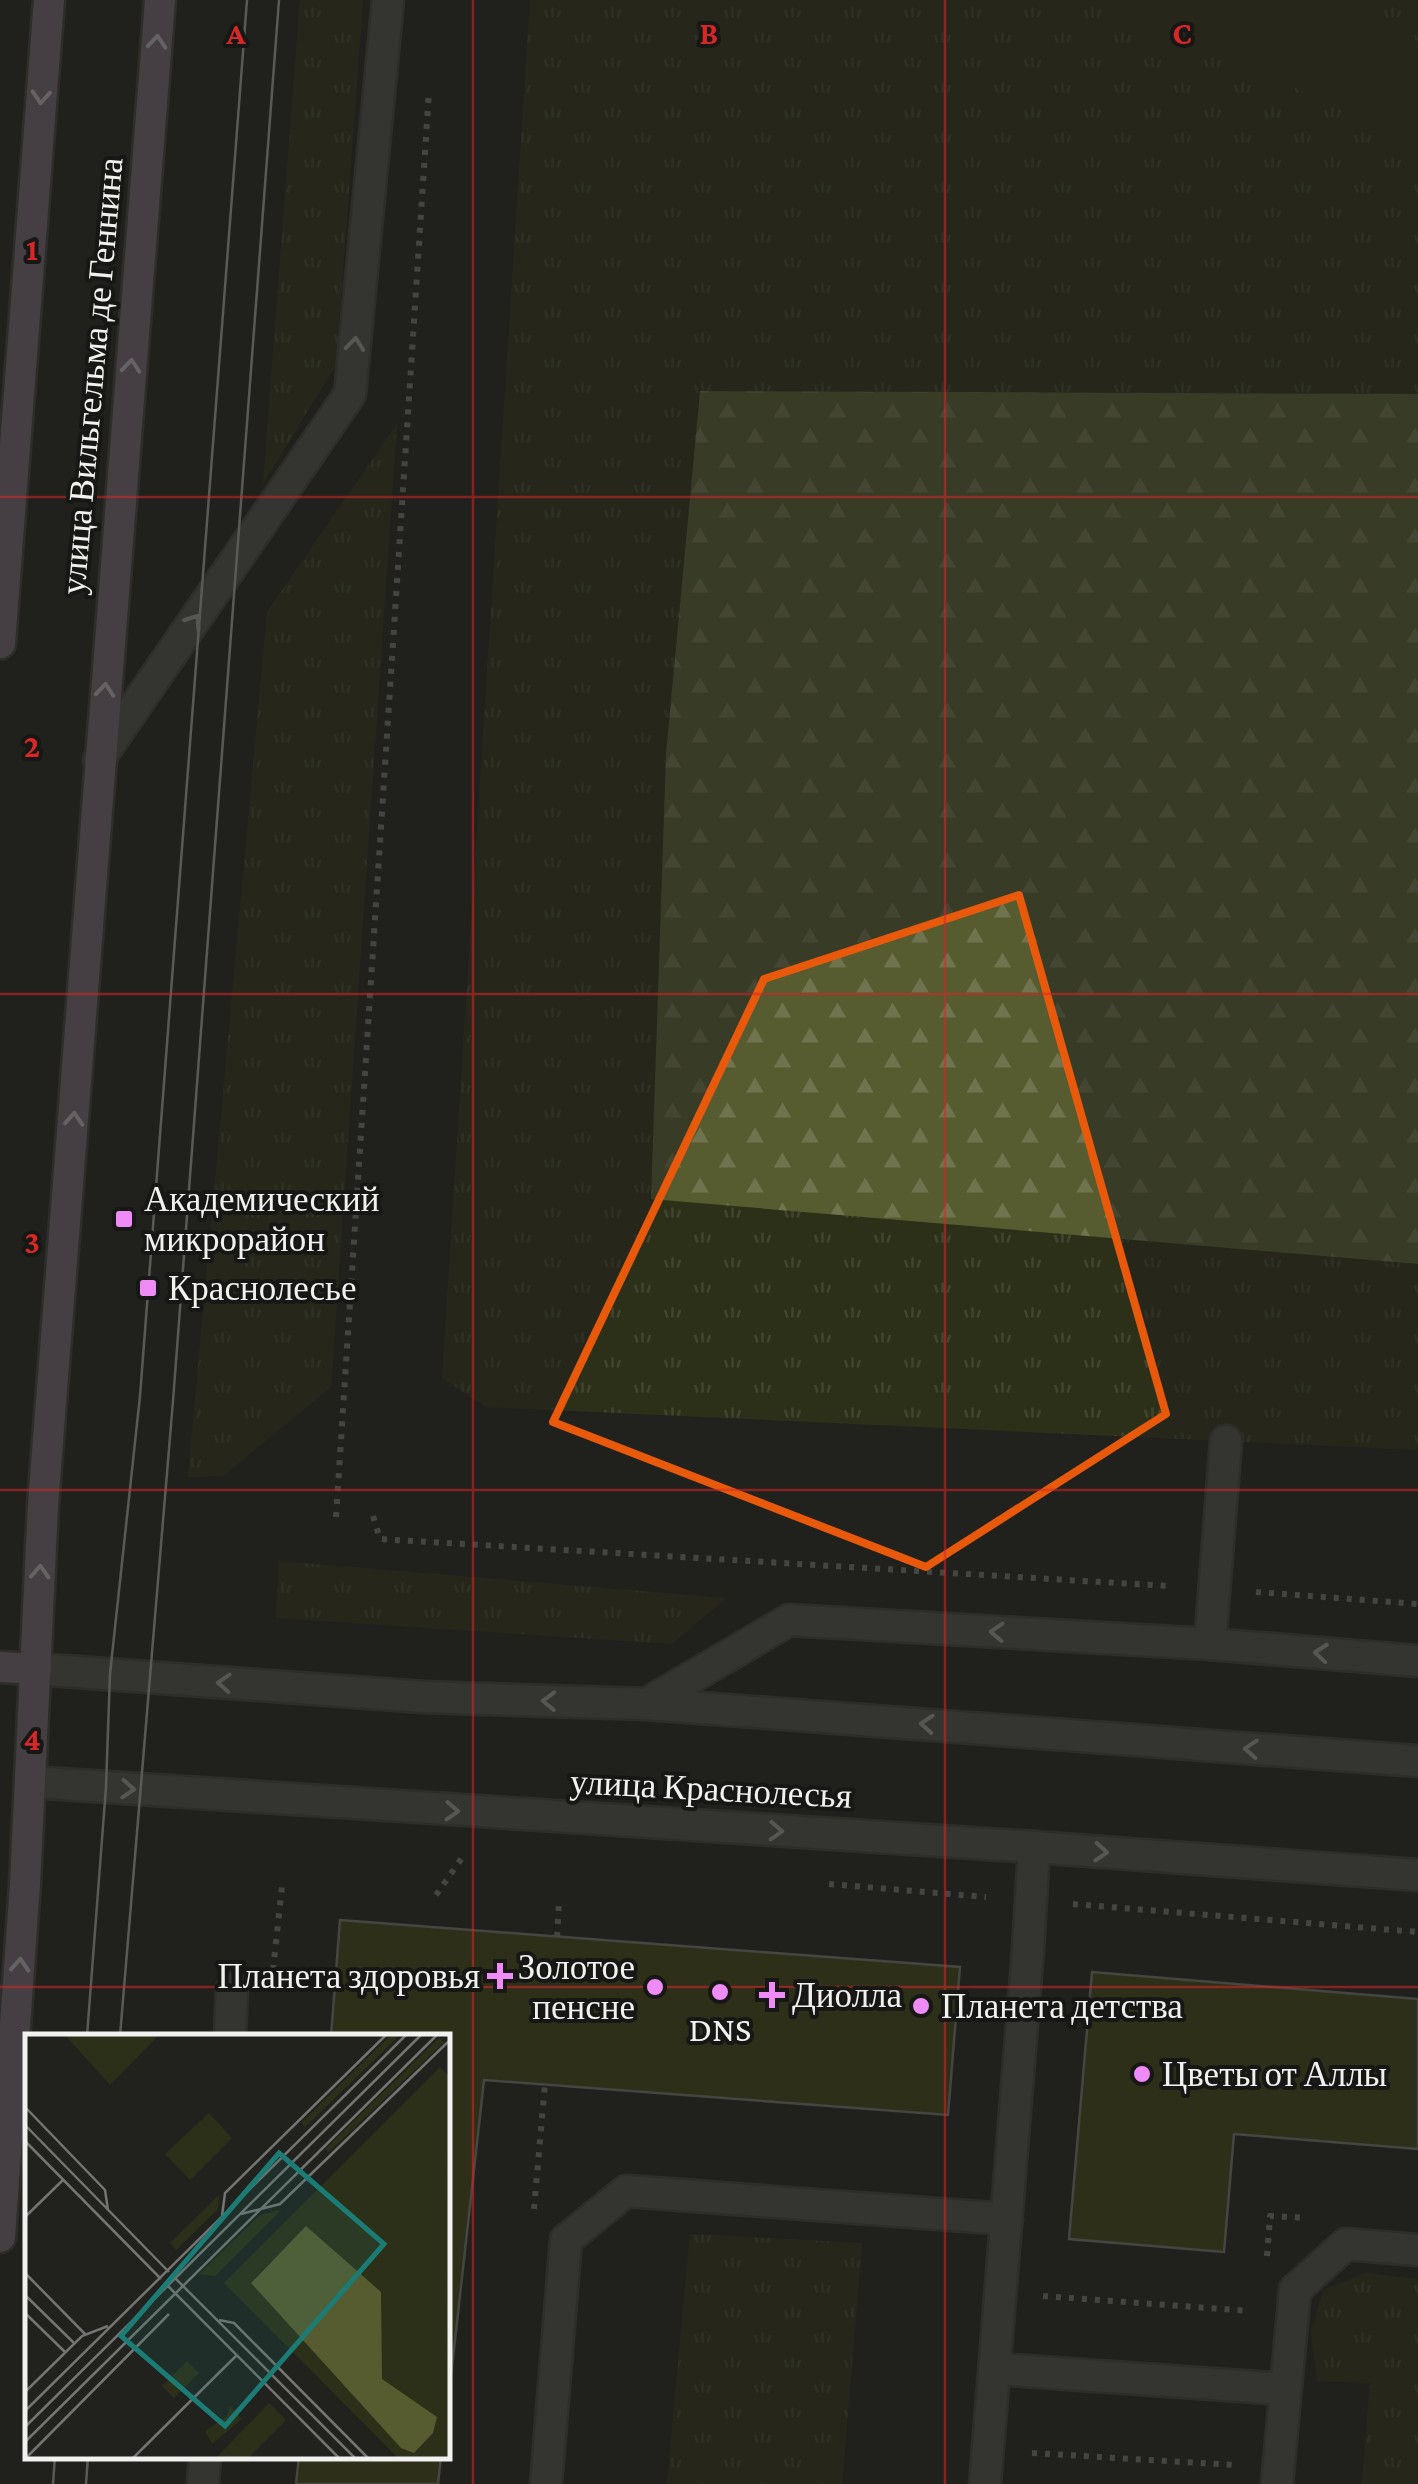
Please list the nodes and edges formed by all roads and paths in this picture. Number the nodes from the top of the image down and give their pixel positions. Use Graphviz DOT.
graph roads {
  1 [pos="48,0"];
  2 [pos="160,0"];
  3 [pos="388,0"];
  4 [pos="430,80"];
  5 [pos="0,643"];
  6 [pos="100,759"];
  7 [pos="1226,1441"];
  8 [pos="373,1516"];
  9 [pos="336,1517"];
  10 [pos="1214,1589"];
  11 [pos="1418,1604"];
  12 [pos="1210,1644"];
  13 [pos="1418,1661"];
  14 [pos="0,1667"];
  15 [pos="36,1669"];
  16 [pos="646,1704"];
  17 [pos="1418,1761"];
  18 [pos="15,1781"];
  19 [pos="1034,1846"];
  20 [pos="466,1853"];
  21 [pos="1418,1876"];
  22 [pos="816,1882"];
  23 [pos="282,1886"];
  24 [pos="436,1895"];
  25 [pos="560,1901"];
  26 [pos="1030,1901"];
  27 [pos="1418,1932"];
  28 [pos="557,1936"];
  29 [pos="272,1972"];
  30 [pos="232,1988"];
  31 [pos="230,2034"];
  32 [pos="1008,2219"];
  33 [pos="1326,2220"];
  34 [pos="0,2237"];
  35 [pos="1418,2250"];
  36 [pos="1265,2274"];
  37 [pos="1033,2295"];
  38 [pos="1262,2312"];
  39 [pos="996,2369"];
  40 [pos="1285,2389"];
  41 [pos="1021,2452"];
  42 [pos="205,2459"];
  43 [pos="1244,2466"];
  44 [pos="204,2484"];
  45 [pos="546,2484"];
  46 [pos="985,2484"];
  47 [pos="1277,2484"];
  1 -- 5 [label="main road, улица Вильгельма де Геннина, one-way"];
  6 -- 2 [label="main road, улица Вильгельма де Геннина, one-way"];
  6 -- 3 [label="street, one-way"];
  4 -- 9 [label="path"];
  15 -- 6 [label="main road, улица Вильгельма де Геннина, one-way"];
  7 -- 10 [label="street"];
  8 -- 10 [label="path"];
  10 -- 11 [label="path"];
  10 -- 12 [label="street"];
  13 -- 12 [label="street, one-way"];
  12 -- 16 [label="street, one-way"];
  14 -- 15 [label="main road"];
  16 -- 15 [label="street, one-way"];
  15 -- 18 [label="main road, улица Вильгельма де Геннина"];
  17 -- 16 [label="street, one-way"];
  18 -- 19 [label="street, улица Краснолесья, one-way"];
  34 -- 18 [label="main road, улица Вильгельма де Геннина, one-way"];
  19 -- 21 [label="street, улица Краснолесья, one-way"];
  19 -- 26 [label="street"];
  20 -- 24 [label="path"];
  22 -- 26 [label="path"];
  23 -- 29 [label="path"];
  25 -- 28 [label="path"];
  26 -- 27 [label="path"];
  26 -- 32 [label="street"];
  30 -- 31 [label="street"];
  32 -- 39 [label="street"];
  32 -- 45 [label="street"];
  33 -- 36 [label="path"];
  35 -- 40 [label="street"];
  37 -- 38 [label="path"];
  39 -- 40 [label="street"];
  39 -- 46 [label="street"];
  40 -- 47 [label="street"];
  41 -- 43 [label="path"];
  42 -- 44 [label="street"];
}
